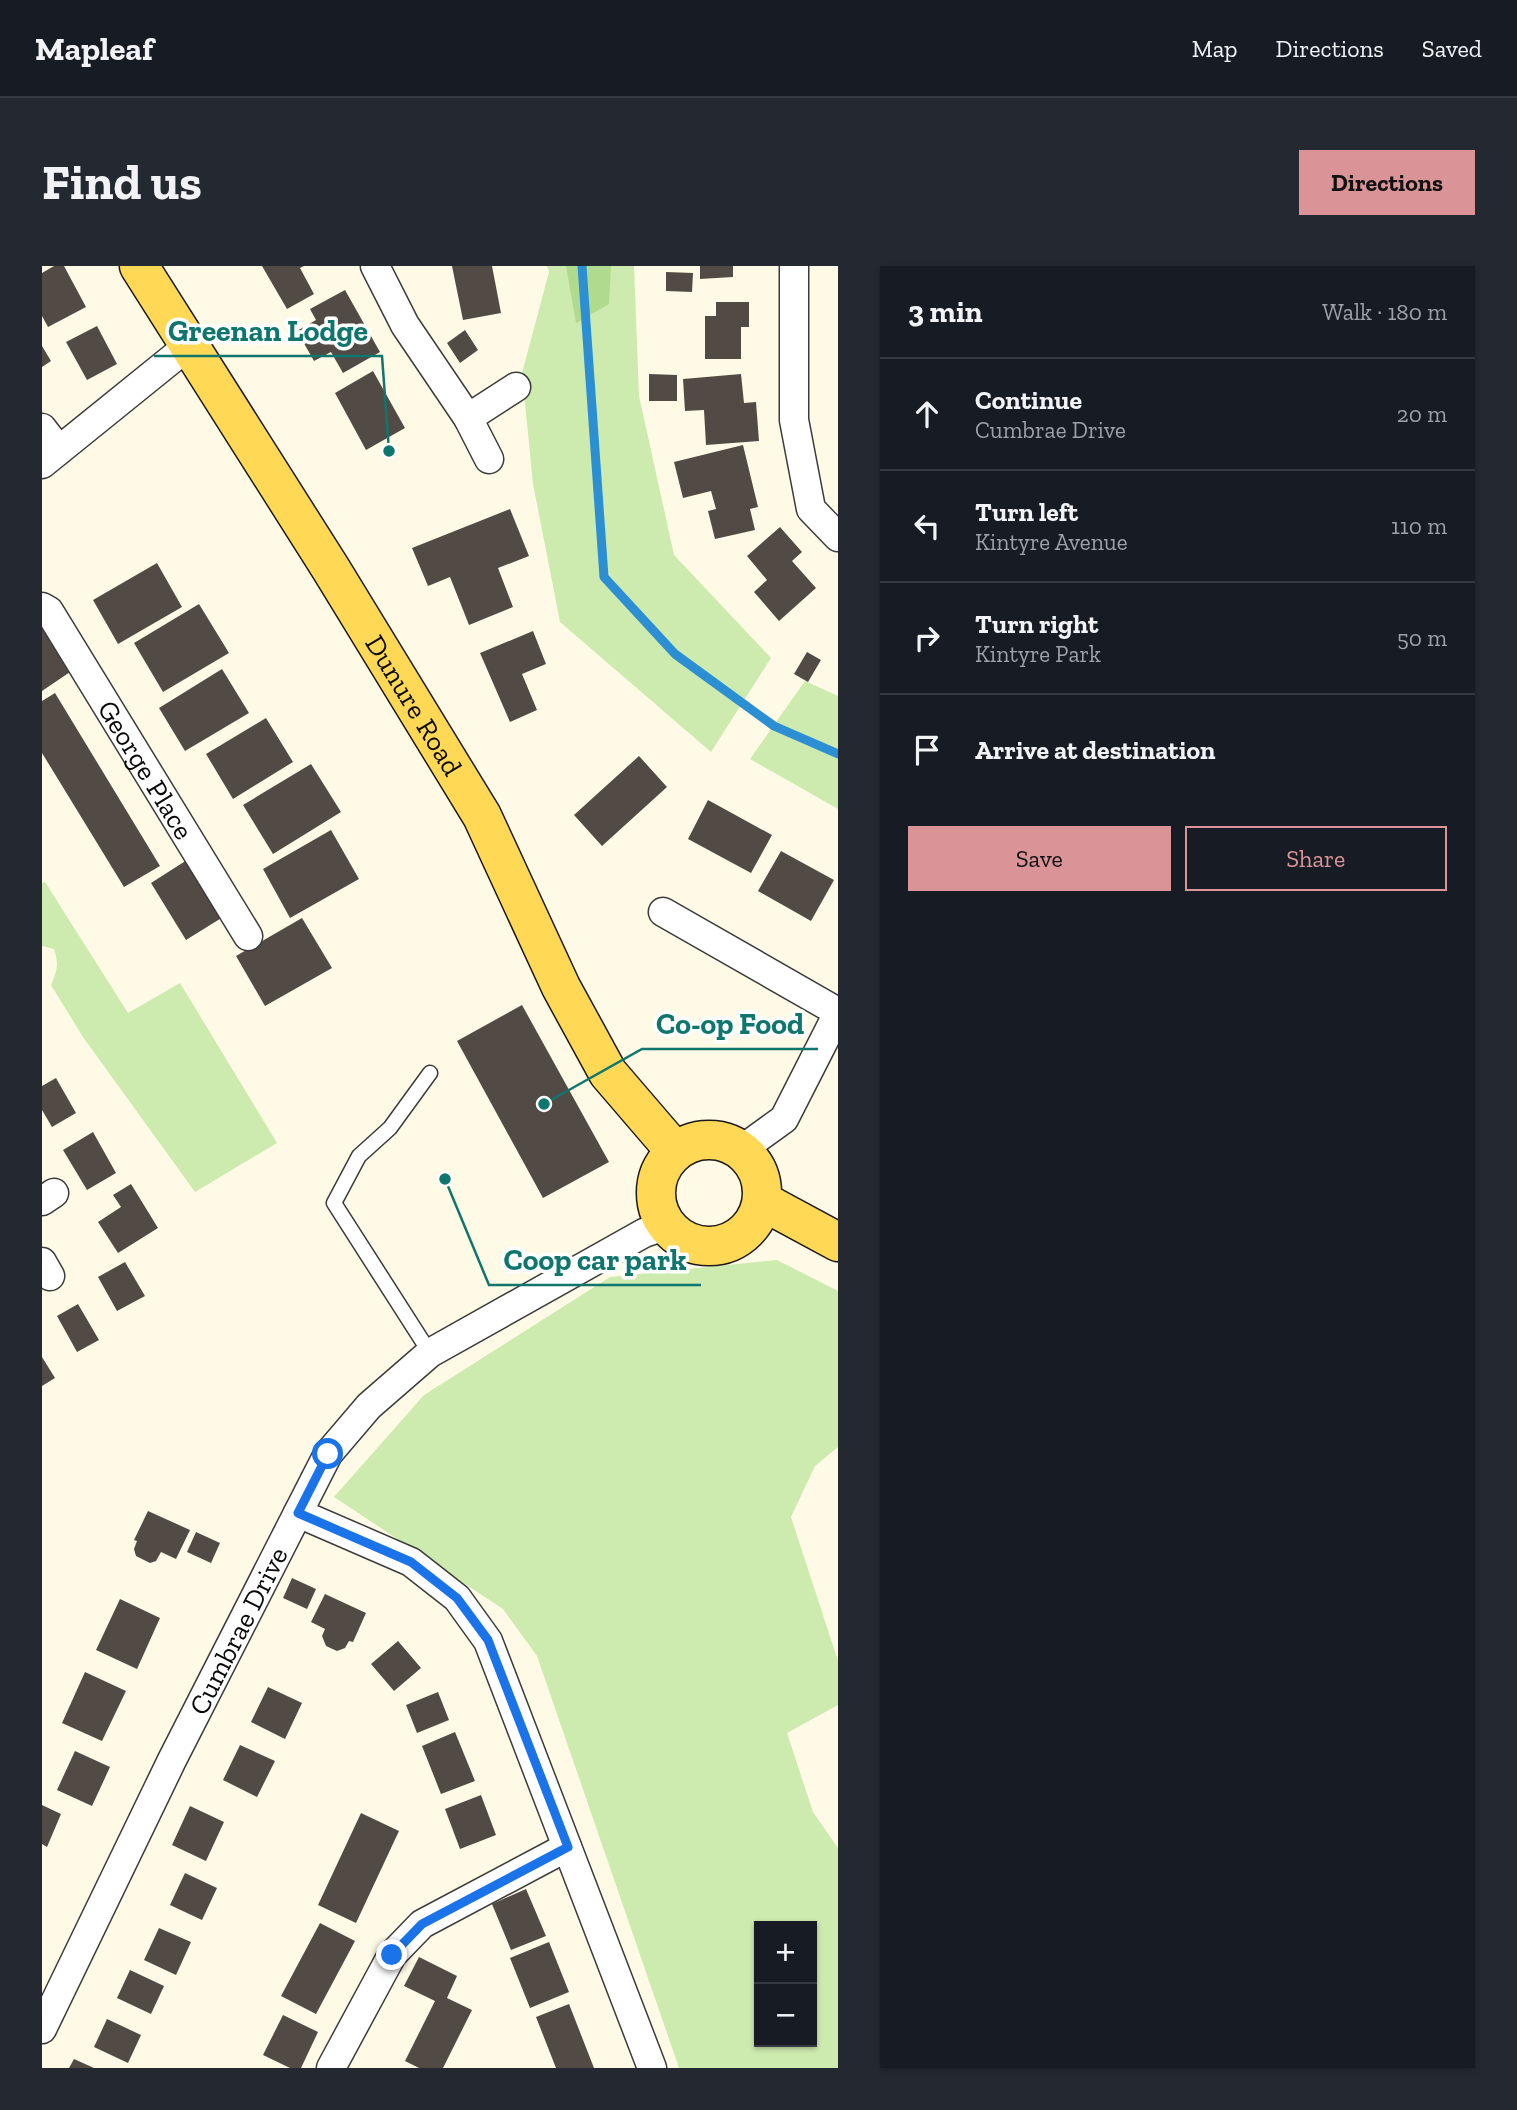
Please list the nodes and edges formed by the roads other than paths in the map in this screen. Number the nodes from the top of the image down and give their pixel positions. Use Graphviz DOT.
graph roads {
  1 [pos="139,266"];
  2 [pos="375,266"];
  3 [pos="794,266"];
  4 [pos="188,346"];
  5 [pos="516,387"];
  6 [pos="468,418"];
  7 [pos="42,428"];
  8 [pos="50,457"];
  9 [pos="489,459"];
  10 [pos="838,537"];
  11 [pos="42,607"];
  12 [pos="663,912"];
  13 [pos="248,936"];
  14 [pos="838,1013"];
  15 [pos="430,1073"];
  16 [pos="741,1150"];
  17 [pos="675,1151"];
  18 [pos="762,1201"];
  19 [pos="667,1225"];
  20 [pos="838,1242"];
  21 [pos="430,1353"];
  22 [pos="298,1513"];
  23 [pos="568,1847"];
  24 [pos="42,2029"];
  25 [pos="331,2068"];
  26 [pos="652,2068"];
  1 -- 4 [label="main road, Dunure Road"];
  2 -- 6 [label="street"];
  3 -- 10 [label="street"];
  4 -- 8 [label="street"];
  4 -- 17 [label="main road, Dunure Road"];
  5 -- 6 [label="street"];
  6 -- 9 [label="street"];
  7 -- 8 [label="street"];
  11 -- 13 [label="street, George Place"];
  12 -- 14 [label="street"];
  14 -- 16 [label="street"];
  15 -- 21 [label="lane"];
  16 -- 17 [label="main road"];
  16 -- 18 [label="main road"];
  17 -- 19 [label="main road"];
  18 -- 19 [label="main road"];
  18 -- 20 [label="main road"];
  19 -- 21 [label="street, Cumbrae Drive"];
  21 -- 22 [label="street, Cumbrae Drive"];
  22 -- 23 [label="street"];
  22 -- 24 [label="street, Cumbrae Drive"];
  23 -- 25 [label="street"];
  23 -- 26 [label="street"];
}
